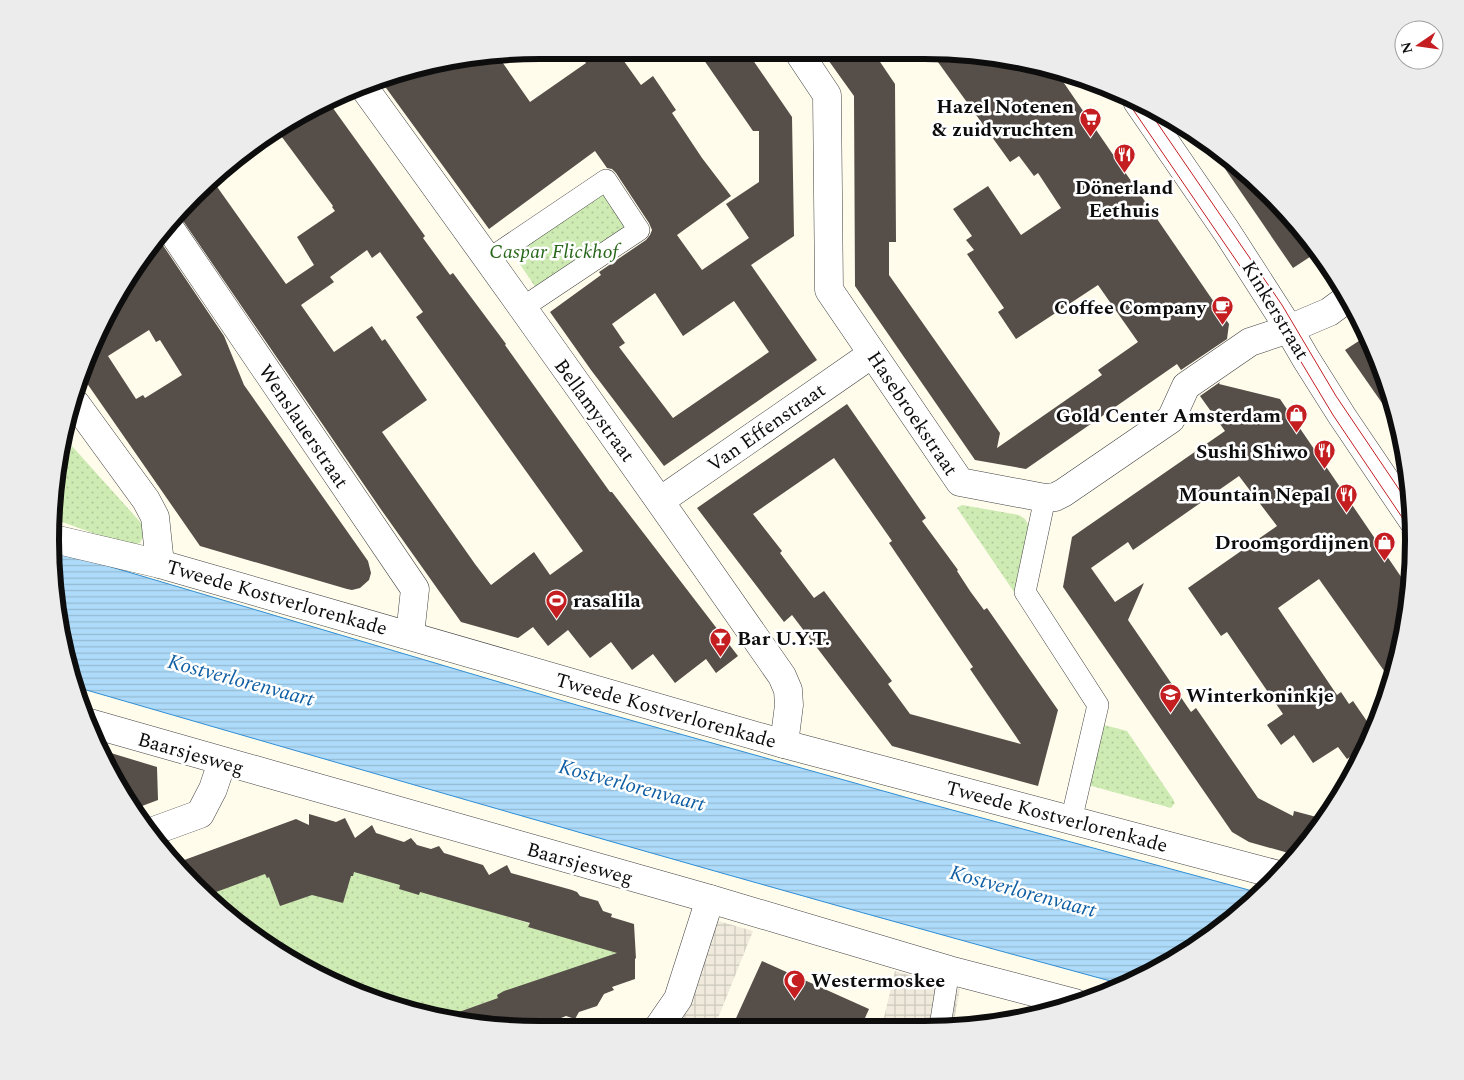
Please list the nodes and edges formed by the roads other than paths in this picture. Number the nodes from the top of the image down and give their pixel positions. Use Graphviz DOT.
graph roads {
  1 [pos="803,59"];
  2 [pos="367,91"];
  3 [pos="1145,112"];
  4 [pos="172,231"];
  5 [pos="489,259"];
  6 [pos="1343,302"];
  7 [pos="522,308"];
  8 [pos="1289,329"];
  9 [pos="872,354"];
  10 [pos="78,406"];
  11 [pos="1045,498"];
  12 [pos="660,501"];
  13 [pos="1404,509"];
  14 [pos="59,540"];
  15 [pos="160,564"];
  16 [pos="410,636"];
  17 [pos="95,725"];
  18 [pos="784,744"];
  19 [pos="222,762"];
  20 [pos="1072,821"];
  21 [pos="156,830"];
  22 [pos="1271,873"];
  23 [pos="710,899"];
  24 [pos="949,970"];
  25 [pos="1066,1000"];
  26 [pos="941,1020"];
  27 [pos="663,1021"];
  1 -- 9 [label="street, Hasebroekstraat"];
  2 -- 5 [label="street, Bellamystraat"];
  3 -- 8 [label="street, Kinkerstraat"];
  4 -- 16 [label="street, Wenslauerstraat"];
  5 -- 7 [label="street, Bellamystraat"];
  5 -- 7 [label="street"];
  6 -- 8 [label="street"];
  7 -- 12 [label="street, Bellamystraat"];
  8 -- 11 [label="street"];
  8 -- 13 [label="street, Kinkerstraat"];
  9 -- 11 [label="street, Hasebroekstraat"];
  9 -- 12 [label="street, Van Effenstraat"];
  10 -- 15 [label="street"];
  11 -- 20 [label="street"];
  12 -- 18 [label="street, Bellamystraat"];
  14 -- 15 [label="street, Tweede Kostverlorenkade"];
  15 -- 16 [label="street, Tweede Kostverlorenkade"];
  16 -- 18 [label="street, Tweede Kostverlorenkade"];
  17 -- 19 [label="street, Baarsjesweg"];
  18 -- 20 [label="street, Tweede Kostverlorenkade"];
  19 -- 21 [label="street"];
  19 -- 23 [label="street, Baarsjesweg"];
  20 -- 22 [label="street, Tweede Kostverlorenkade"];
  23 -- 24 [label="street, Baarsjesweg"];
  23 -- 27 [label="street"];
  24 -- 25 [label="street, Baarsjesweg"];
  24 -- 26 [label="street"];
}
